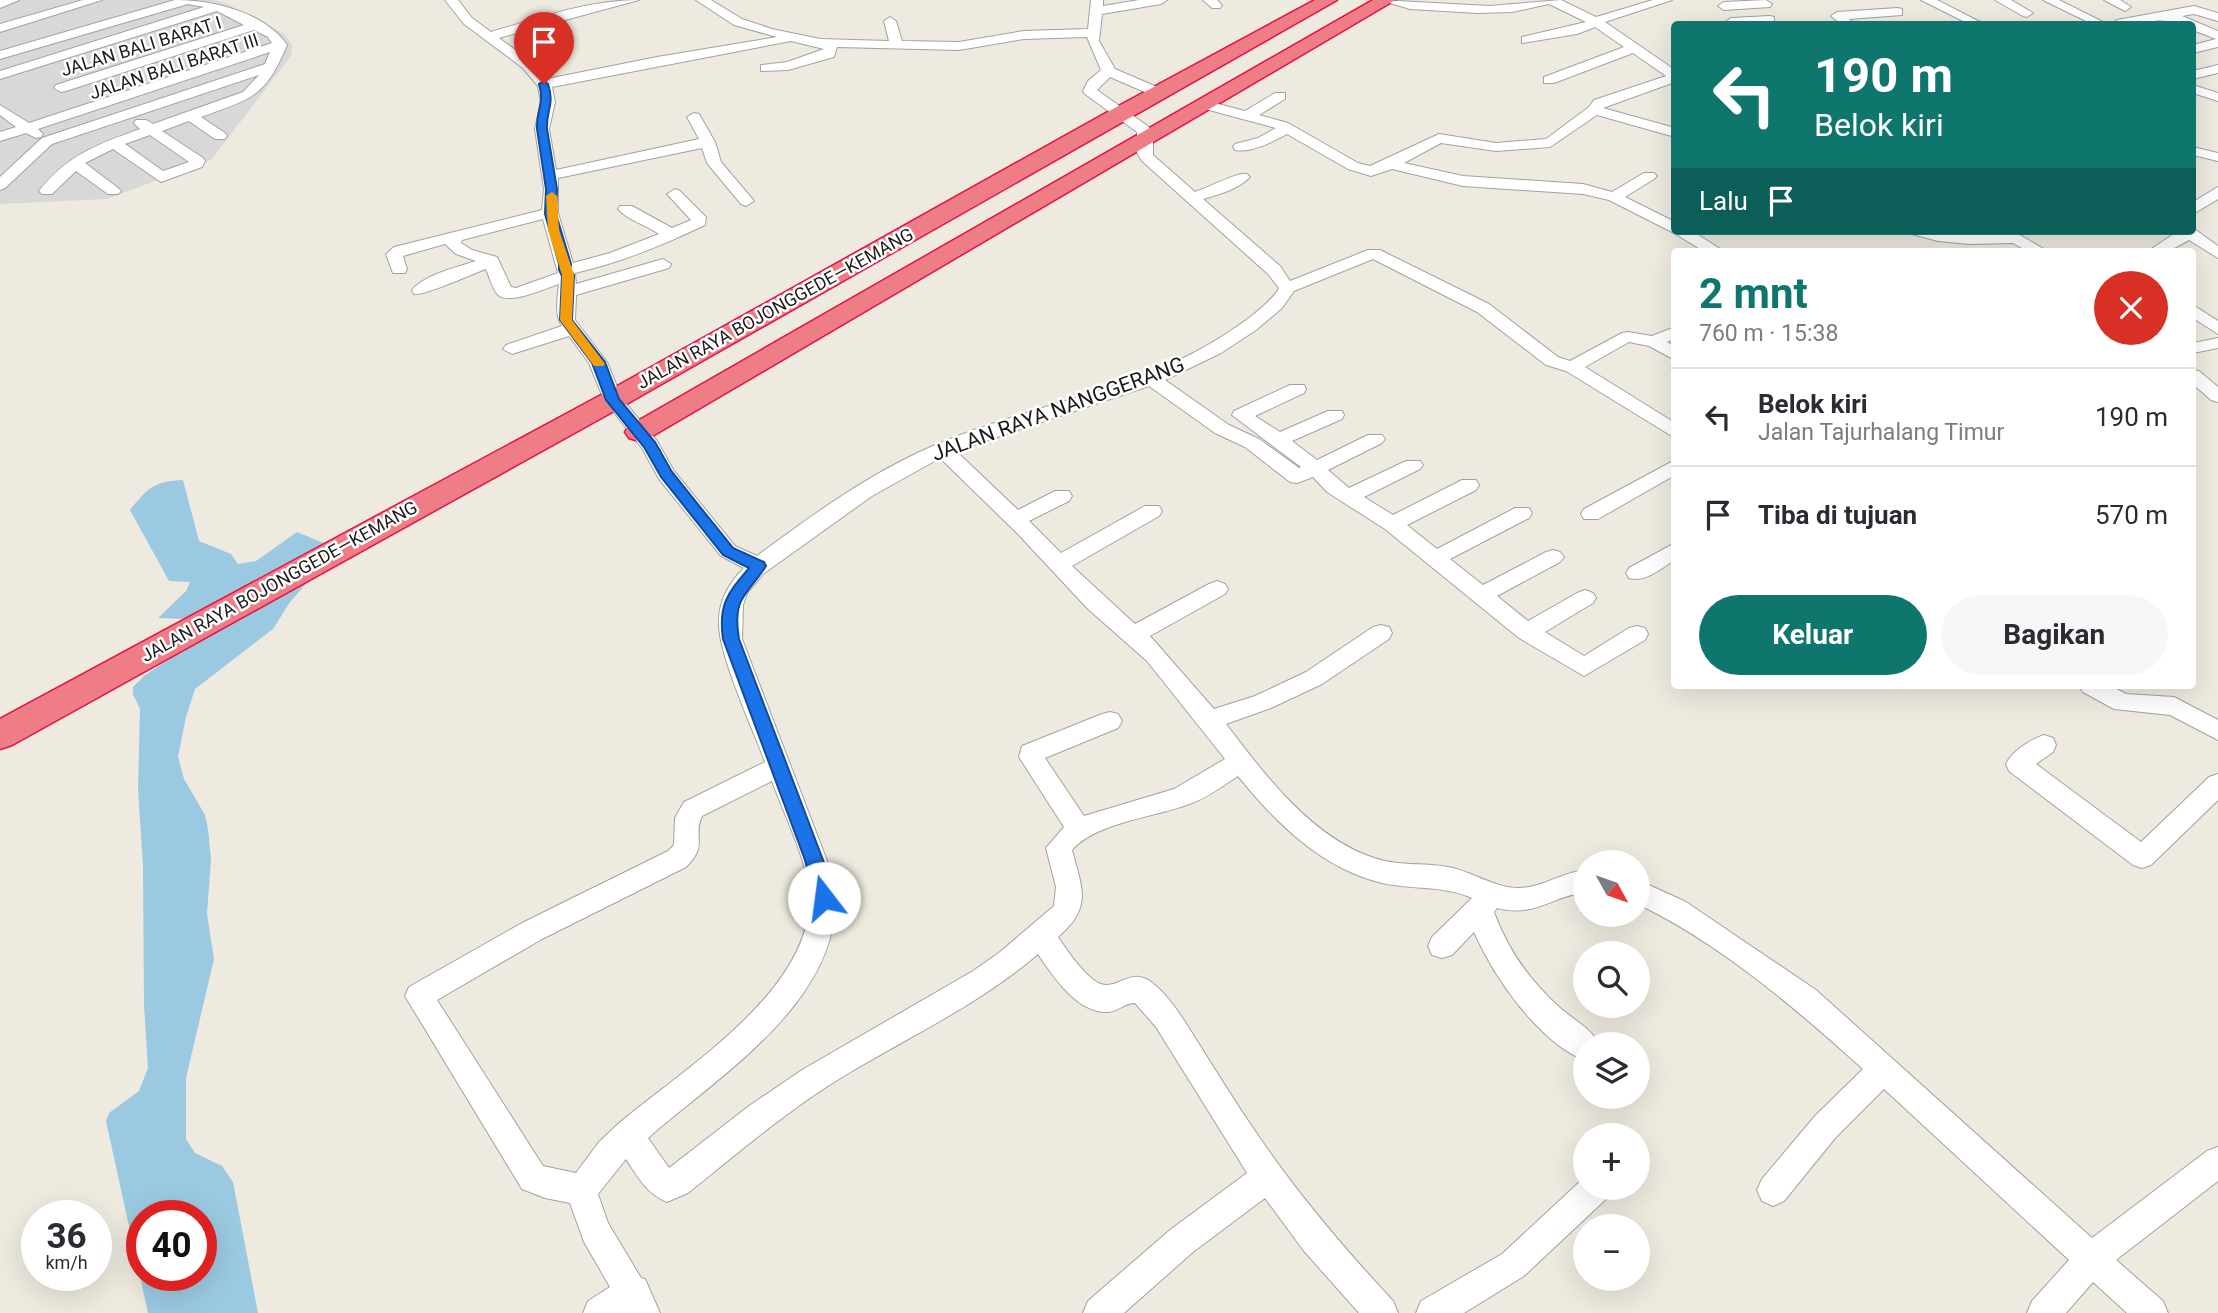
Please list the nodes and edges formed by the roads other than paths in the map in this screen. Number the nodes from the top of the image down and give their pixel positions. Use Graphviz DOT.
graph roads {
  1 [pos="13,0"];
  2 [pos="54,0"];
  3 [pos="96,0"];
  4 [pos="451,0"];
  5 [pos="633,0"];
  6 [pos="702,0"];
  7 [pos="1161,0"];
  8 [pos="1386,0"];
  9 [pos="1550,0"];
  10 [pos="1666,0"];
  11 [pos="1870,0"];
  12 [pos="1927,0"];
  13 [pos="2001,0"];
  14 [pos="2049,0"];
  15 [pos="2109,0"];
  16 [pos="177,1"];
  17 [pos="1768,2"];
  18 [pos="1323,3"];
  19 [pos="1725,3"];
  20 [pos="0,4"];
  21 [pos="1097,5"];
  22 [pos="113,7"];
  23 [pos="218,7"];
  24 [pos="2125,7"];
  25 [pos="2096,8"];
  26 [pos="2027,13"];
  27 [pos="2075,13"];
  28 [pos="2168,15"];
  29 [pos="0,16"];
  30 [pos="238,16"];
  31 [pos="2218,17"];
  32 [pos="1352,18"];
  33 [pos="1770,20"];
  34 [pos="890,21"];
  35 [pos="1730,21"];
  36 [pos="1757,21"];
  37 [pos="1844,21"];
  38 [pos="1972,21"];
  39 [pos="2094,21"];
  40 [pos="2148,21"];
  41 [pos="2182,21"];
  42 [pos="1596,22"];
  43 [pos="255,25"];
  44 [pos="2196,27"];
  45 [pos="0,28"];
  46 [pos="1092,33"];
  47 [pos="2218,36"];
  48 [pos="488,37"];
  49 [pos="798,38"];
  50 [pos="276,40"];
  51 [pos="1527,40"];
  52 [pos="0,41"];
  53 [pos="829,43"];
  54 [pos="2218,43"];
  55 [pos="897,45"];
  56 [pos="1636,47"];
  57 [pos="2196,47"];
  58 [pos="135,48"];
  59 [pos="0,55"];
  60 [pos="30,66"];
  61 [pos="271,66"];
  62 [pos="766,68"];
  63 [pos="1108,71"];
  64 [pos="1671,73"];
  65 [pos="0,75"];
  66 [pos="1671,77"];
  67 [pos="1549,80"];
  68 [pos="53,82"];
  69 [pos="544,84"];
  70 [pos="2196,90"];
  71 [pos="1159,93"];
  72 [pos="1280,96"];
  73 [pos="75,97"];
  74 [pos="2218,97"];
  75 [pos="108,102"];
  76 [pos="1203,104"];
  77 [pos="91,108"];
  78 [pos="0,110"];
  79 [pos="1595,110"];
  80 [pos="1121,113"];
  81 [pos="126,114"];
  82 [pos="1249,115"];
  83 [pos="191,116"];
  84 [pos="694,117"];
  85 [pos="1287,128"];
  86 [pos="27,129"];
  87 [pos="151,130"];
  88 [pos="1671,132"];
  89 [pos="220,136"];
  90 [pos="0,137"];
  91 [pos="1146,137"];
  92 [pos="47,141"];
  93 [pos="708,142"];
  94 [pos="114,143"];
  95 [pos="1240,147"];
  96 [pos="2196,152"];
  97 [pos="2218,157"];
  98 [pos="75,163"];
  99 [pos="1391,164"];
  100 [pos="548,176"];
  101 [pos="1649,176"];
  102 [pos="1242,177"];
  103 [pos="0,185"];
  104 [pos="47,191"];
  105 [pos="113,191"];
  106 [pos="2218,192"];
  107 [pos="675,194"];
  108 [pos="1191,198"];
  109 [pos="1614,198"];
  110 [pos="746,201"];
  111 [pos="2196,207"];
  112 [pos="626,209"];
  113 [pos="550,214"];
  114 [pos="1671,226"];
  115 [pos="673,234"];
  116 [pos="1688,235"];
  117 [pos="1942,235"];
  118 [pos="2182,235"];
  119 [pos="2191,235"];
  120 [pos="454,236"];
  121 [pos="1710,248"];
  122 [pos="2034,248"];
  123 [pos="2161,248"];
  124 [pos="2218,253"];
  125 [pos="492,261"];
  126 [pos="663,264"];
  127 [pos="399,269"];
  128 [pos="566,280"];
  129 [pos="1287,288"];
  130 [pos="420,290"];
  131 [pos="2196,312"];
  132 [pos="571,329"];
  133 [pos="2218,329"];
  134 [pos="1671,334"];
  135 [pos="1654,342"];
  136 [pos="2218,343"];
  137 [pos="2196,347"];
  138 [pos="512,349"];
  139 [pos="1671,353"];
  140 [pos="1572,367"];
  141 [pos="2196,378"];
  142 [pos="1152,379"];
  143 [pos="1297,389"];
  144 [pos="2218,396"];
  145 [pos="613,400"];
  146 [pos="1335,415"];
  147 [pos="1671,429"];
  148 [pos="639,432"];
  149 [pos="1375,439"];
  150 [pos="1279,440"];
  151 [pos="942,449"];
  152 [pos="1413,465"];
  153 [pos="1315,468"];
  154 [pos="1671,468"];
  155 [pos="1469,485"];
  156 [pos="1062,496"];
  157 [pos="1349,496"];
  158 [pos="1152,511"];
  159 [pos="1522,513"];
  160 [pos="1591,514"];
  161 [pos="1016,519"];
  162 [pos="1392,524"];
  163 [pos="1671,552"];
  164 [pos="1553,557"];
  165 [pos="1434,559"];
  166 [pos="1059,564"];
  167 [pos="759,566"];
  168 [pos="1637,573"];
  169 [pos="1217,589"];
  170 [pos="1480,596"];
  171 [pos="1585,598"];
  172 [pos="1527,632"];
  173 [pos="1381,633"];
  174 [pos="1637,634"];
  175 [pos="1135,635"];
  176 [pos="2096,689"];
  177 [pos="2175,696"];
  178 [pos="1212,720"];
  179 [pos="1110,721"];
  180 [pos="2218,731"];
  181 [pos="0,735"];
  182 [pos="2044,745"];
  183 [pos="1240,762"];
  184 [pos="779,766"];
  185 [pos="2218,784"];
  186 [pos="1080,831"];
  187 [pos="1573,883"];
  188 [pos="1650,897"];
  189 [pos="1485,903"];
  190 [pos="1040,935"];
  191 [pos="1442,946"];
  192 [pos="1573,1037"];
  193 [pos="1885,1070"];
  194 [pos="629,1136"];
  195 [pos="2218,1162"];
  196 [pos="1269,1177"];
  197 [pos="1773,1189"];
  198 [pos="582,1192"];
  199 [pos="1582,1200"];
  200 [pos="2092,1258"];
  201 [pos="638,1302"];
  202 [pos="600,1313"];
  203 [pos="1100,1313"];
  204 [pos="1381,1313"];
  205 [pos="1433,1313"];
  206 [pos="2044,1313"];
  207 [pos="2151,1313"];
  1 -- 20 [label="street"];
  2 -- 29 [label="street"];
  3 -- 45 [label="street"];
  4 -- 48 [label="street"];
  5 -- 48 [label="street"];
  6 -- 49 [label="street"];
  7 -- 21 [label="street"];
  8 -- 9 [label="street"];
  8 -- 32 [label="highway, JALAN RAYA BOJONGGEDE—KEMANG"];
  9 -- 42 [label="street"];
  10 -- 42 [label="street"];
  11 -- 37 [label="street"];
  12 -- 38 [label="street"];
  13 -- 26 [label="street"];
  14 -- 27 [label="street"];
  15 -- 24 [label="street"];
  16 -- 23 [label="street"];
  16 -- 59 [label="street"];
  17 -- 19 [label="street"];
  18 -- 32 [label="highway"];
  18 -- 71 [label="highway, JALAN RAYA BOJONGGEDE—KEMANG"];
  19 -- 35 [label="street"];
  21 -- 46 [label="street"];
  22 -- 52 [label="street"];
  23 -- 30 [label="street"];
  23 -- 60 [label="street"];
  25 -- 27 [label="street"];
  27 -- 39 [label="street"];
  28 -- 31 [label="street"];
  28 -- 40 [label="street"];
  28 -- 41 [label="street"];
  30 -- 43 [label="street"];
  30 -- 58 [label="street, JALAN BALI BARAT I"];
  32 -- 76 [label="highway, JALAN RAYA BOJONGGEDE—KEMANG"];
  33 -- 36 [label="street"];
  34 -- 55 [label="street"];
  42 -- 51 [label="street"];
  42 -- 56 [label="street"];
  43 -- 50 [label="street"];
  43 -- 68 [label="street"];
  44 -- 47 [label="street"];
  46 -- 55 [label="street"];
  46 -- 63 [label="street"];
  48 -- 69 [label="street"];
  49 -- 53 [label="street"];
  49 -- 69 [label="street"];
  50 -- 61 [label="street"];
  50 -- 73 [label="street, JALAN BALI BARAT III"];
  50 -- 75 [label="street"];
  53 -- 55 [label="street"];
  53 -- 62 [label="street"];
  54 -- 57 [label="street"];
  56 -- 64 [label="street"];
  56 -- 67 [label="street"];
  60 -- 65 [label="street"];
  60 -- 68 [label="street"];
  61 -- 81 [label="street"];
  61 -- 83 [label="street"];
  63 -- 71 [label="street"];
  63 -- 80 [label="street"];
  66 -- 79 [label="street"];
  68 -- 73 [label="street"];
  69 -- 100 [label="street"];
  70 -- 74 [label="street"];
  71 -- 80 [label="highway, JALAN RAYA BOJONGGEDE—KEMANG"];
  72 -- 82 [label="street"];
  73 -- 77 [label="street"];
  75 -- 77 [label="street"];
  75 -- 81 [label="street"];
  76 -- 82 [label="street"];
  76 -- 91 [label="highway, JALAN RAYA BOJONGGEDE—KEMANG"];
  77 -- 86 [label="street"];
  78 -- 86 [label="street"];
  79 -- 88 [label="street"];
  79 -- 99 [label="street"];
  80 -- 91 [label="street"];
  80 -- 145 [label="highway, JALAN RAYA BOJONGGEDE—KEMANG"];
  81 -- 87 [label="street"];
  81 -- 92 [label="street"];
  82 -- 85 [label="street"];
  83 -- 87 [label="street"];
  83 -- 89 [label="street"];
  84 -- 93 [label="street"];
  85 -- 95 [label="street"];
  85 -- 99 [label="street"];
  86 -- 90 [label="street"];
  86 -- 92 [label="street"];
  87 -- 94 [label="street"];
  87 -- 94 [label="street"];
  91 -- 108 [label="street"];
  91 -- 148 [label="highway, JALAN RAYA BOJONGGEDE—KEMANG"];
  92 -- 103 [label="street"];
  93 -- 100 [label="street"];
  93 -- 110 [label="street"];
  94 -- 98 [label="street"];
  96 -- 97 [label="street"];
  98 -- 104 [label="street"];
  98 -- 105 [label="street"];
  99 -- 109 [label="street"];
  100 -- 113 [label="street"];
  101 -- 109 [label="street"];
  102 -- 108 [label="street"];
  106 -- 111 [label="street"];
  107 -- 115 [label="street"];
  108 -- 129 [label="street"];
  109 -- 114 [label="street"];
  112 -- 115 [label="street"];
  113 -- 120 [label="street"];
  113 -- 128 [label="street"];
  115 -- 128 [label="street"];
  116 -- 121 [label="street"];
  117 -- 122 [label="street"];
  118 -- 123 [label="street"];
  119 -- 124 [label="street"];
  120 -- 125 [label="street"];
  120 -- 127 [label="street"];
  125 -- 128 [label="street"];
  125 -- 130 [label="street"];
  126 -- 128 [label="street"];
  128 -- 132 [label="street"];
  129 -- 140 [label="street"];
  129 -- 142 [label="street, JALAN RAYA NANGGERANG"];
  131 -- 133 [label="street"];
  132 -- 138 [label="street"];
  132 -- 145 [label="street"];
  134 -- 135 [label="street"];
  135 -- 139 [label="street"];
  135 -- 140 [label="street"];
  136 -- 137 [label="street"];
  140 -- 147 [label="street"];
  141 -- 144 [label="street"];
  142 -- 151 [label="street, JALAN RAYA NANGGERANG"];
  142 -- 153 [label="street"];
  143 -- 150 [label="street"];
  145 -- 148 [label="street"];
  145 -- 181 [label="highway, JALAN RAYA BOJONGGEDE—KEMANG"];
  146 -- 150 [label="street"];
  148 -- 167 [label="street"];
  149 -- 153 [label="street"];
  150 -- 153 [label="street"];
  151 -- 161 [label="street"];
  151 -- 167 [label="street, JALAN RAYA NANGGERANG"];
  152 -- 157 [label="street"];
  153 -- 157 [label="street"];
  154 -- 160 [label="street"];
  155 -- 162 [label="street"];
  156 -- 161 [label="street"];
  157 -- 162 [label="street"];
  158 -- 166 [label="street"];
  159 -- 165 [label="street"];
  161 -- 166 [label="street"];
  162 -- 165 [label="street"];
  163 -- 168 [label="street"];
  164 -- 170 [label="street"];
  165 -- 170 [label="street"];
  166 -- 175 [label="street"];
  167 -- 184 [label="street, JALAN RAYA NANGGERANG"];
  169 -- 175 [label="street"];
  170 -- 172 [label="street"];
  171 -- 172 [label="street"];
  172 -- 174 [label="street"];
  173 -- 178 [label="street"];
  175 -- 178 [label="street"];
  176 -- 177 [label="street"];
  177 -- 180 [label="street"];
  178 -- 183 [label="street"];
  179 -- 186 [label="street"];
  182 -- 185 [label="street"];
  183 -- 186 [label="street"];
  183 -- 189 [label="street"];
  184 -- 194 [label="street, JALAN RAYA NANGGERANG"];
  184 -- 198 [label="street"];
  186 -- 190 [label="street"];
  187 -- 189 [label="street"];
  188 -- 193 [label="street"];
  189 -- 191 [label="street"];
  189 -- 192 [label="street"];
  190 -- 194 [label="street"];
  190 -- 196 [label="street"];
  193 -- 197 [label="street"];
  193 -- 200 [label="street"];
  194 -- 198 [label="street, JALAN RAYA NANGGERANG"];
  195 -- 200 [label="street"];
  196 -- 203 [label="street"];
  196 -- 204 [label="street"];
  198 -- 201 [label="street"];
  199 -- 205 [label="street"];
  200 -- 206 [label="street"];
  200 -- 207 [label="street"];
  201 -- 202 [label="street"];
}
